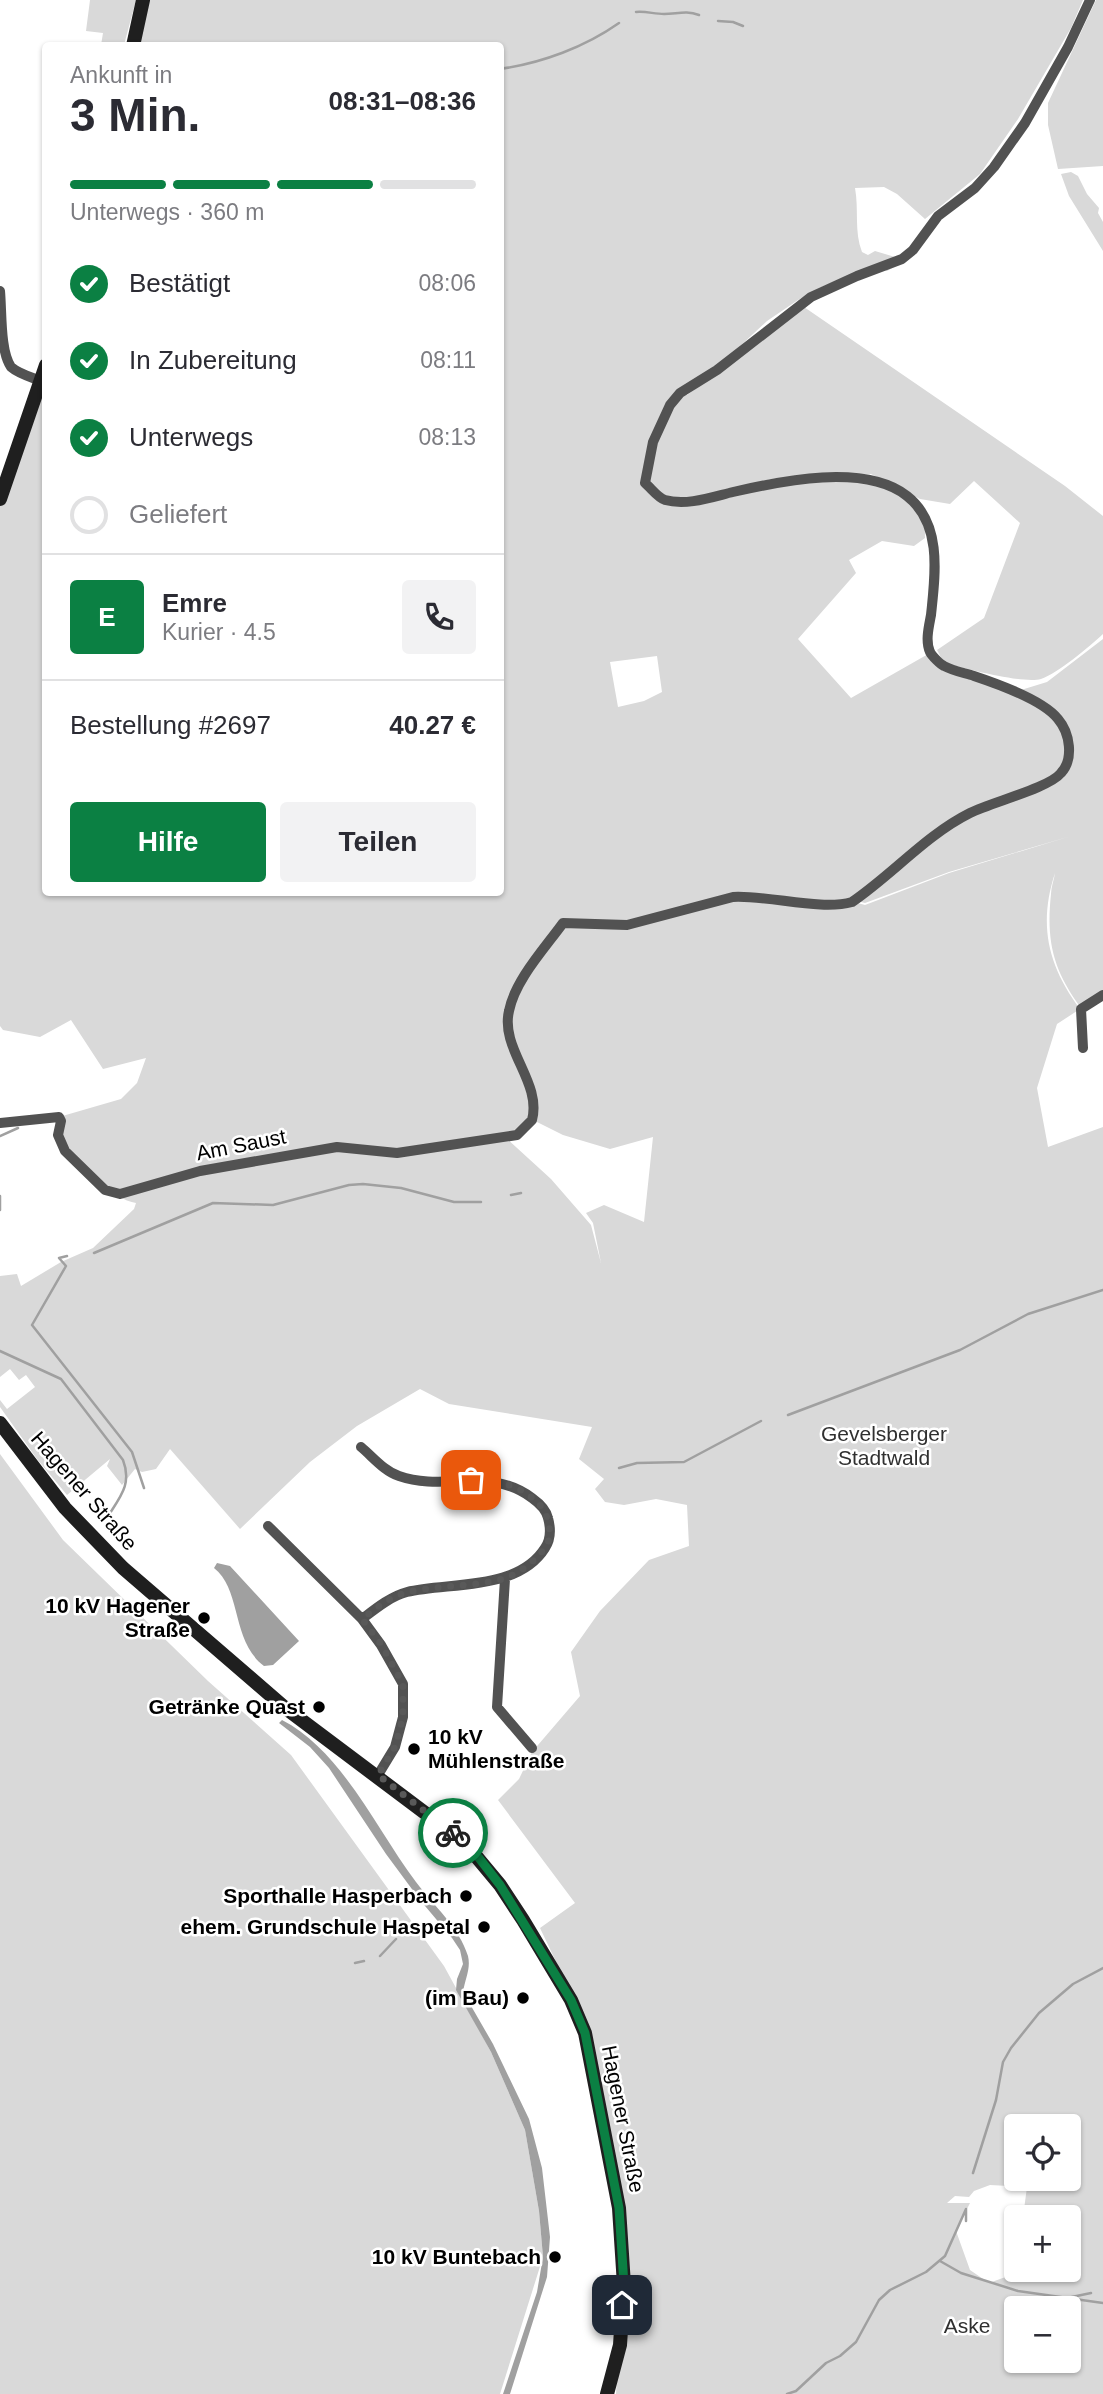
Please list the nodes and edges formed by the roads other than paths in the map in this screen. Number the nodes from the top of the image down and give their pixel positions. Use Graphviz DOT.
graph roads {
  1 [pos="143,0"];
  2 [pos="1090,0"];
  3 [pos="134,42"];
  4 [pos="0,291"];
  5 [pos="42,378"];
  6 [pos="41,381"];
  7 [pos="0,499"];
  8 [pos="1103,995"];
  9 [pos="1083,1048"];
  10 [pos="0,1123"];
  11 [pos="0,1423"];
  12 [pos="361,1447"];
  13 [pos="268,1526"];
  14 [pos="505,1579"];
  15 [pos="362,1619"];
  16 [pos="532,1748"];
  17 [pos="378,1775"];
  18 [pos="607,2394"];
  1 -- 3 [label="main road"];
  2 -- 10 [label="street, Am Saust"];
  4 -- 6 [label="street"];
  5 -- 6 [label="main road"];
  6 -- 7 [label="main road"];
  8 -- 9 [label="street"];
  11 -- 17 [label="main road, Hagener Straße"];
  12 -- 14 [label="street"];
  13 -- 15 [label="street"];
  14 -- 15 [label="street"];
  14 -- 16 [label="street"];
  15 -- 17 [label="street"];
  17 -- 18 [label="main road, Hagener Straße"];
}
